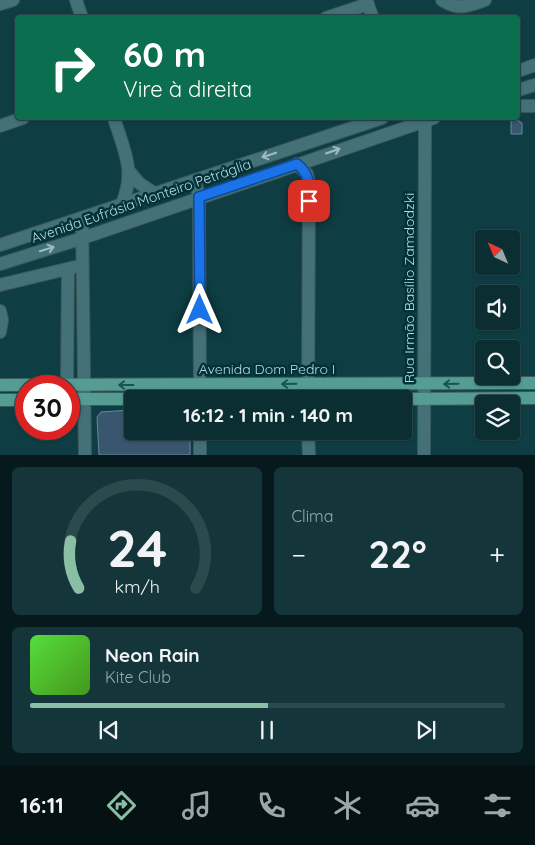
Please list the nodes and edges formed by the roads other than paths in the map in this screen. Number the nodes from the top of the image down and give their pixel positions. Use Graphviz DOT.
graph roads {
  1 [pos="13,0"];
  2 [pos="76,0"];
  3 [pos="442,0"];
  4 [pos="485,0"];
  5 [pos="367,2"];
  6 [pos="0,4"];
  7 [pos="81,15"];
  8 [pos="334,15"];
  9 [pos="372,15"];
  10 [pos="533,66"];
  11 [pos="520,70"];
  12 [pos="535,83"];
  13 [pos="520,89"];
  14 [pos="520,106"];
  15 [pos="535,106"];
  16 [pos="17,120"];
  17 [pos="115,120"];
  18 [pos="376,120"];
  19 [pos="426,120"];
  20 [pos="429,120"];
  21 [pos="0,126"];
  22 [pos="297,164"];
  23 [pos="129,171"];
  24 [pos="195,179"];
  25 [pos="154,194"];
  26 [pos="199,197"];
  27 [pos="122,204"];
  28 [pos="82,218"];
  29 [pos="83,238"];
  30 [pos="0,245"];
  31 [pos="0,264"];
  32 [pos="83,266"];
  33 [pos="68,269"];
  34 [pos="0,285"];
  35 [pos="0,311"];
  36 [pos="0,332"];
  37 [pos="67,375"];
  38 [pos="308,383"];
  39 [pos="535,383"];
  40 [pos="200,384"];
  41 [pos="424,384"];
  42 [pos="0,385"];
  43 [pos="15,385"];
  44 [pos="80,385"];
  45 [pos="85,385"];
  46 [pos="200,390"];
  47 [pos="308,390"];
  48 [pos="535,398"];
  49 [pos="80,399"];
  50 [pos="84,399"];
  51 [pos="124,399"];
  52 [pos="412,399"];
  53 [pos="423,399"];
  54 [pos="0,400"];
  55 [pos="15,400"];
  56 [pos="200,440"];
  57 [pos="308,440"];
  58 [pos="85,455"];
  59 [pos="200,455"];
  60 [pos="309,455"];
  61 [pos="424,455"];
  1 -- 6 [label="street"];
  2 -- 7 [label="street"];
  3 -- 4 [label="street"];
  5 -- 8 [label="street"];
  5 -- 9 [label="street"];
  10 -- 11 [label="street"];
  10 -- 12 [label="street"];
  12 -- 13 [label="street"];
  14 -- 15 [label="street"];
  16 -- 21 [label="street"];
  17 -- 23 [label="street"];
  18 -- 24 [label="street, Avenida Eufrásia Monteiro Petráglia, one-way"];
  22 -- 19 [label="street, Avenida Eufrásia Monteiro Petráglia, one-way"];
  20 -- 41 [label="street, Rua Irmão Basílio Zamdodzki"];
  22 -- 26 [label="street, Avenida Eufrásia Monteiro Petráglia"];
  22 -- 38 [label="street"];
  23 -- 25 [label="street"];
  23 -- 27 [label="street"];
  24 -- 25 [label="street, Avenida Eufrásia Monteiro Petráglia"];
  24 -- 26 [label="street"];
  25 -- 27 [label="street, Avenida Eufrásia Monteiro Petráglia"];
  26 -- 29 [label="street, Avenida Eufrásia Monteiro Petráglia"];
  26 -- 40 [label="street"];
  27 -- 28 [label="street, Avenida Eufrásia Monteiro Petráglia"];
  28 -- 29 [label="street"];
  28 -- 30 [label="street, Avenida Eufrásia Monteiro Petráglia"];
  31 -- 29 [label="street, Avenida Eufrásia Monteiro Petráglia, one-way"];
  29 -- 32 [label="street"];
  32 -- 33 [label="street"];
  32 -- 45 [label="street"];
  33 -- 34 [label="street"];
  33 -- 37 [label="street"];
  35 -- 36 [label="street"];
  38 -- 40 [label="main road, Avenida Dom Pedro I, one-way"];
  38 -- 41 [label="main road, Avenida Dom Pedro I"];
  38 -- 47 [label="street"];
  39 -- 41 [label="main road, Avenida Dom Pedro I, one-way"];
  40 -- 45 [label="main road, Avenida Dom Pedro I, one-way"];
  40 -- 46 [label="street"];
  41 -- 53 [label="street, Rua Irmão Basílio Zamdodzki"];
  42 -- 43 [label="main road, Avenida Dom Pedro I"];
  44 -- 45 [label="main road, Avenida Dom Pedro I"];
  45 -- 50 [label="street"];
  48 -- 53 [label="main road"];
  49 -- 50 [label="main road"];
  50 -- 51 [label="main road"];
  50 -- 58 [label="street"];
  52 -- 53 [label="main road"];
  53 -- 61 [label="street, Rua Irmão Basílio Zamdodzki"];
  54 -- 55 [label="main road"];
  56 -- 59 [label="street"];
  57 -- 60 [label="street"];
}
